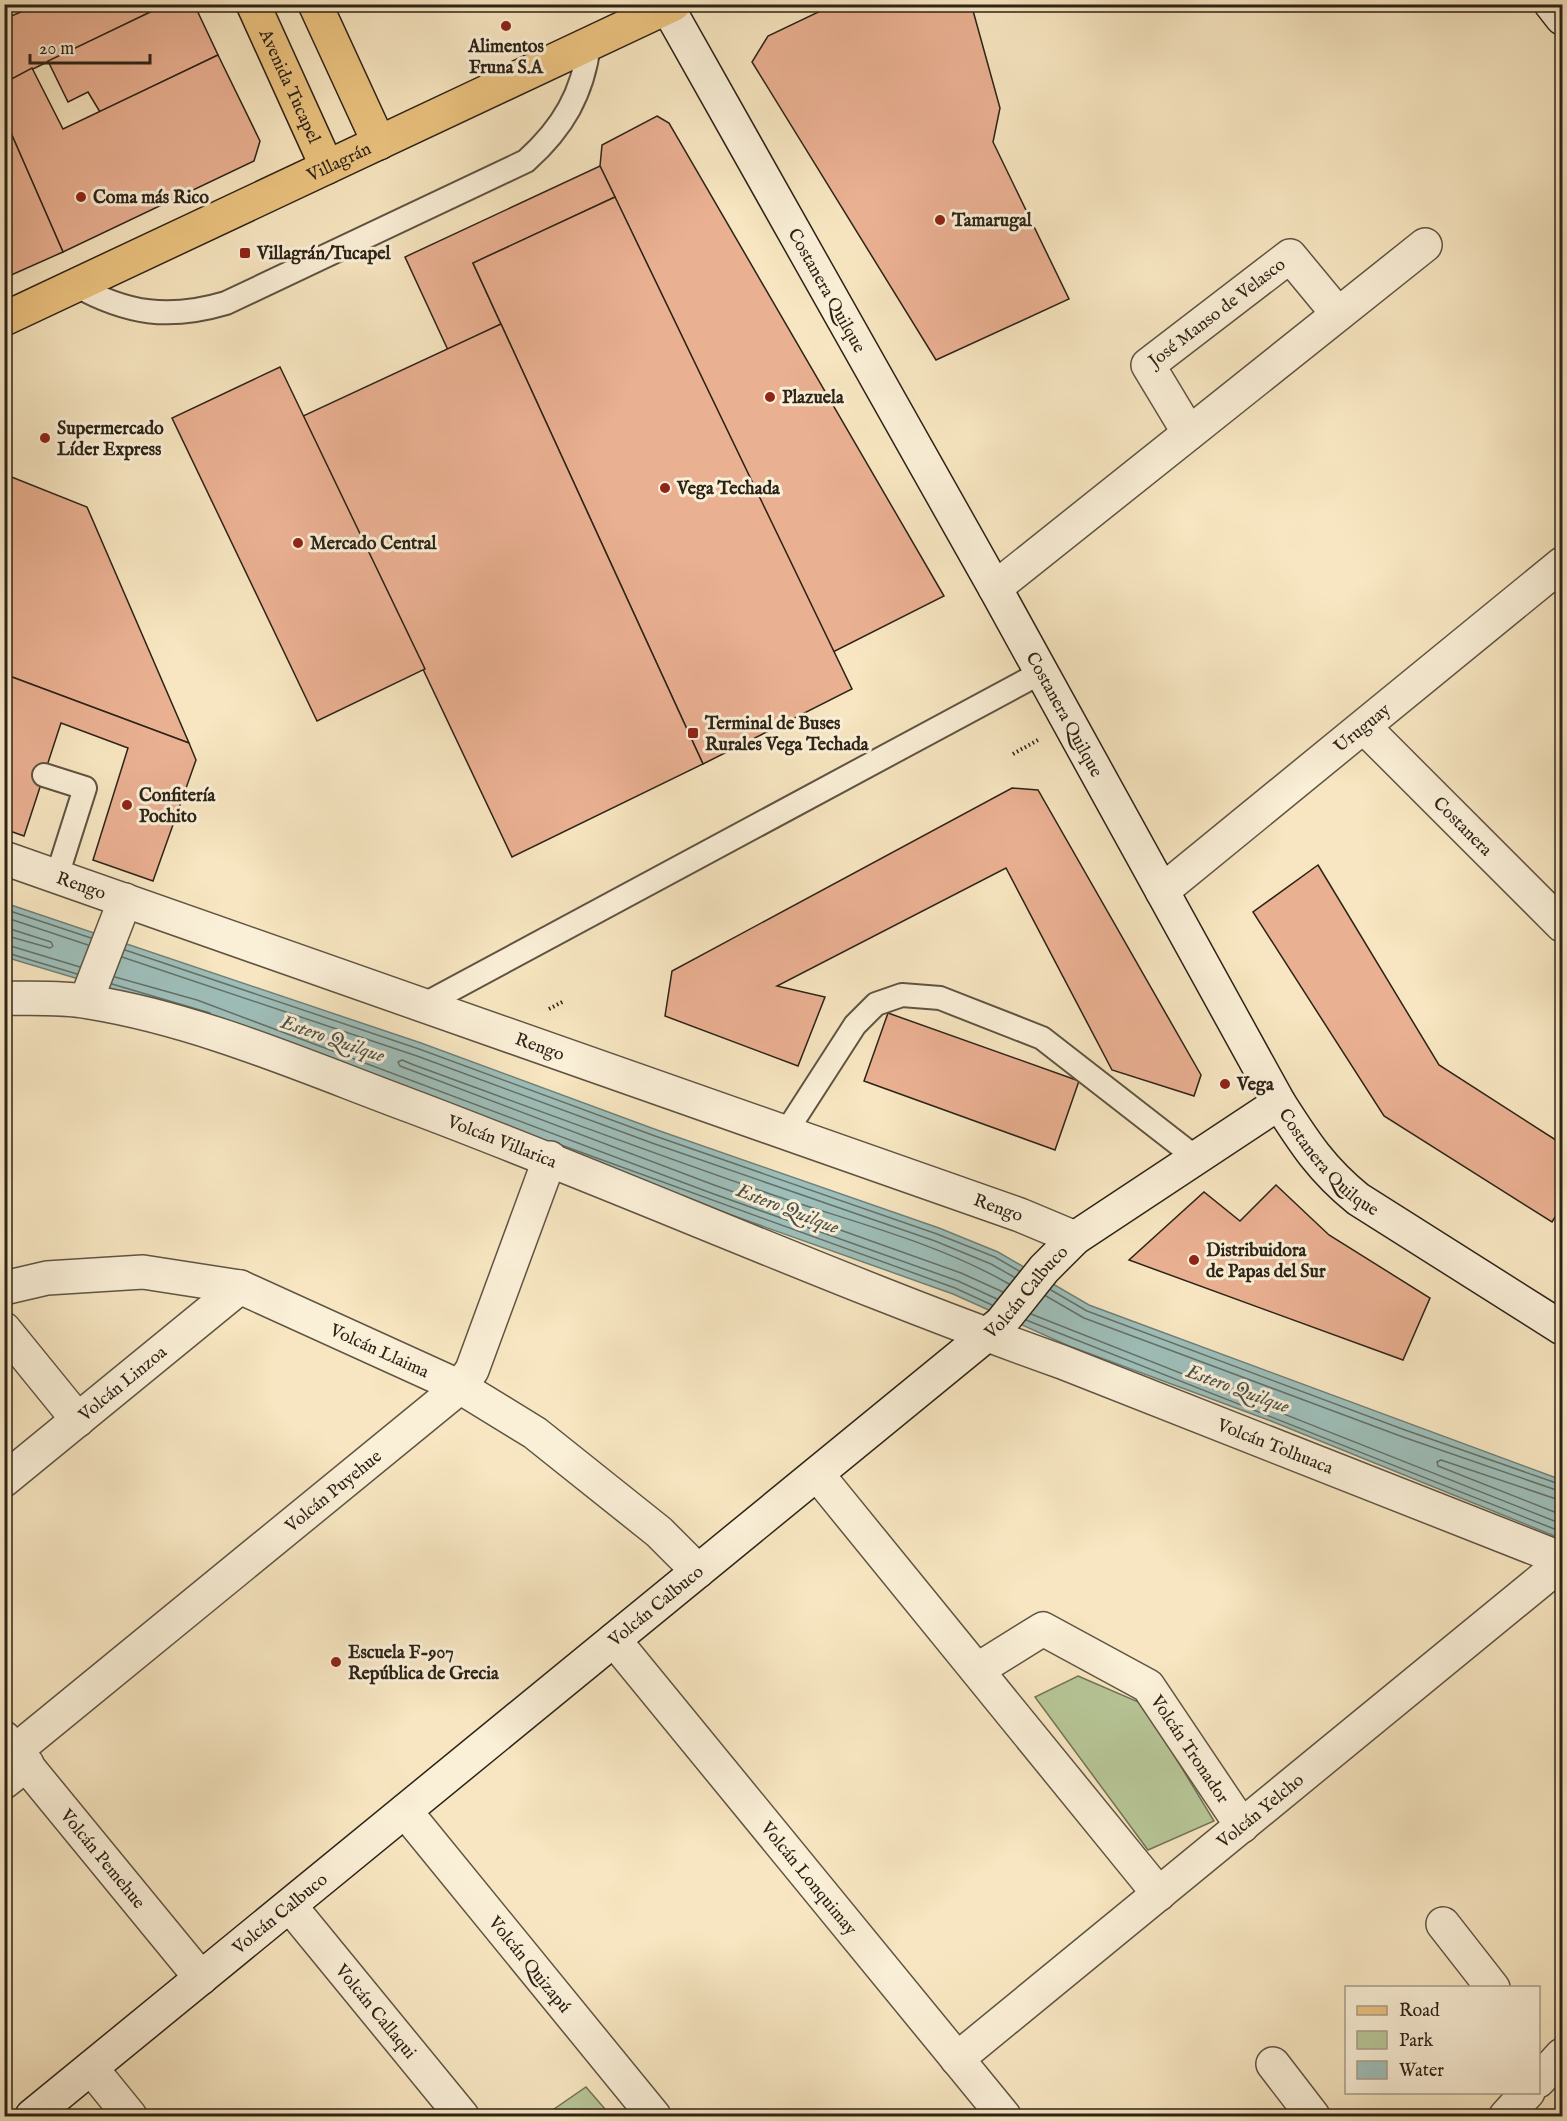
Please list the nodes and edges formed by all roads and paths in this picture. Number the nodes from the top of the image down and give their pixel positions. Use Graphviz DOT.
graph roads {
  1 [pos="253,4"];
  2 [pos="315,4"];
  3 [pos="1551,4"];
  4 [pos="671,6"];
  5 [pos="1563,18"];
  6 [pos="589,45"];
  7 [pos="380,143"];
  8 [pos="327,167"];
  9 [pos="1425,245"];
  10 [pos="75,285"];
  11 [pos="1338,314"];
  12 [pos="4,319"];
  13 [pos="1189,433"];
  14 [pos="1563,564"];
  15 [pos="995,588"];
  16 [pos="1042,672"];
  17 [pos="1364,727"];
  18 [pos="44,775"];
  19 [pos="4,858"];
  20 [pos="57,876"];
  21 [pos="1162,891"];
  22 [pos="119,914"];
  23 [pos="1563,925"];
  24 [pos="89,995"];
  25 [pos="4,999"];
  26 [pos="423,1005"];
  27 [pos="1279,1103"];
  28 [pos="786,1132"];
  29 [pos="1195,1157"];
  30 [pos="550,1158"];
  31 [pos="1075,1238"];
  32 [pos="240,1287"];
  33 [pos="4,1288"];
  34 [pos="1563,1328"];
  35 [pos="4,1329"];
  36 [pos="994,1329"];
  37 [pos="460,1387"];
  38 [pos="78,1420"];
  39 [pos="817,1474"];
  40 [pos="4,1480"];
  41 [pos="1563,1561"];
  42 [pos="698,1571"];
  43 [pos="614,1640"];
  44 [pos="977,1670"];
  45 [pos="13,1759"];
  46 [pos="405,1811"];
  47 [pos="1242,1826"];
  48 [pos="1159,1894"];
  49 [pos="290,1906"];
  50 [pos="1443,1924"];
  51 [pos="201,1978"];
  52 [pos="1491,1986"];
  53 [pos="957,2059"];
  54 [pos="1273,2064"];
  55 [pos="91,2068"];
  56 [pos="1526,2094"];
  57 [pos="32,2116"];
  58 [pos="130,2116"];
  59 [pos="462,2116"];
  60 [pos="654,2116"];
  61 [pos="1004,2116"];
  62 [pos="1312,2116"];
  63 [pos="1506,2116"];
  1 -- 8 [label="main road, Avenida Tucapel"];
  2 -- 7 [label="main road"];
  3 -- 5 [label="street"];
  4 -- 6 [label="main road, Villagrán"];
  4 -- 15 [label="street, Costanera Quilque"];
  6 -- 7 [label="main road, Villagrán"];
  6 -- 10 [label="lane"];
  7 -- 8 [label="main road, Villagrán"];
  8 -- 10 [label="main road, Villagrán"];
  9 -- 11 [label="street"];
  10 -- 12 [label="main road, Villagrán"];
  11 -- 13 [label="street"];
  11 -- 13 [label="street, José Manso de Velasco"];
  13 -- 15 [label="street"];
  14 -- 17 [label="street, Uruguay"];
  15 -- 16 [label="street, Costanera Quilque"];
  16 -- 21 [label="street, Costanera Quilque"];
  16 -- 26 [label="lane"];
  17 -- 21 [label="street, Uruguay"];
  17 -- 23 [label="street, Costanera"];
  18 -- 20 [label="lane"];
  19 -- 20 [label="street, Rengo"];
  20 -- 22 [label="street, Rengo"];
  21 -- 27 [label="street, Costanera Quilque"];
  22 -- 24 [label="street"];
  22 -- 26 [label="street, Rengo"];
  24 -- 25 [label="street, Volcán Villarica"];
  24 -- 30 [label="street, Volcán Villarica"];
  26 -- 28 [label="street, Rengo"];
  27 -- 29 [label="street, Volcán Calbuco"];
  27 -- 34 [label="street, Costanera Quilque"];
  28 -- 29 [label="lane"];
  28 -- 31 [label="street, Rengo"];
  29 -- 31 [label="street, Volcán Calbuco"];
  30 -- 36 [label="street, Volcán Villarica"];
  30 -- 37 [label="street, Volcán Puyehue"];
  31 -- 36 [label="street, Volcán Calbuco"];
  32 -- 33 [label="street, Volcán Llaima"];
  32 -- 37 [label="street, Volcán Llaima"];
  32 -- 38 [label="street, Volcán Linzoa"];
  35 -- 38 [label="street"];
  36 -- 39 [label="street, Volcán Calbuco"];
  36 -- 41 [label="street, Volcán Tolhuaca"];
  37 -- 42 [label="street, Volcán Llaima"];
  37 -- 45 [label="street, Volcán Puyehue"];
  38 -- 40 [label="street, Volcán Linzoa"];
  39 -- 42 [label="street, Volcán Calbuco"];
  39 -- 44 [label="street"];
  41 -- 47 [label="street, Volcán Yelcho"];
  42 -- 43 [label="street, Volcán Calbuco"];
  43 -- 46 [label="street, Volcán Calbuco"];
  43 -- 53 [label="street, Volcán Lonquimay"];
  44 -- 47 [label="street, Volcán Tronador"];
  44 -- 48 [label="street"];
  45 -- 51 [label="street, Volcán Pemehue"];
  46 -- 49 [label="street, Volcán Calbuco"];
  46 -- 60 [label="street, Volcán Quizapú"];
  47 -- 48 [label="street, Volcán Yelcho"];
  48 -- 53 [label="street, Volcán Yelcho"];
  49 -- 51 [label="street, Volcán Calbuco"];
  49 -- 59 [label="street, Volcán Callaqui"];
  50 -- 52 [label="street"];
  51 -- 55 [label="street, Volcán Calbuco"];
  53 -- 61 [label="street, Volcán Lonquimay"];
  54 -- 62 [label="street"];
  55 -- 57 [label="street, Volcán Calbuco"];
  55 -- 58 [label="street"];
  56 -- 63 [label="street"];
}
